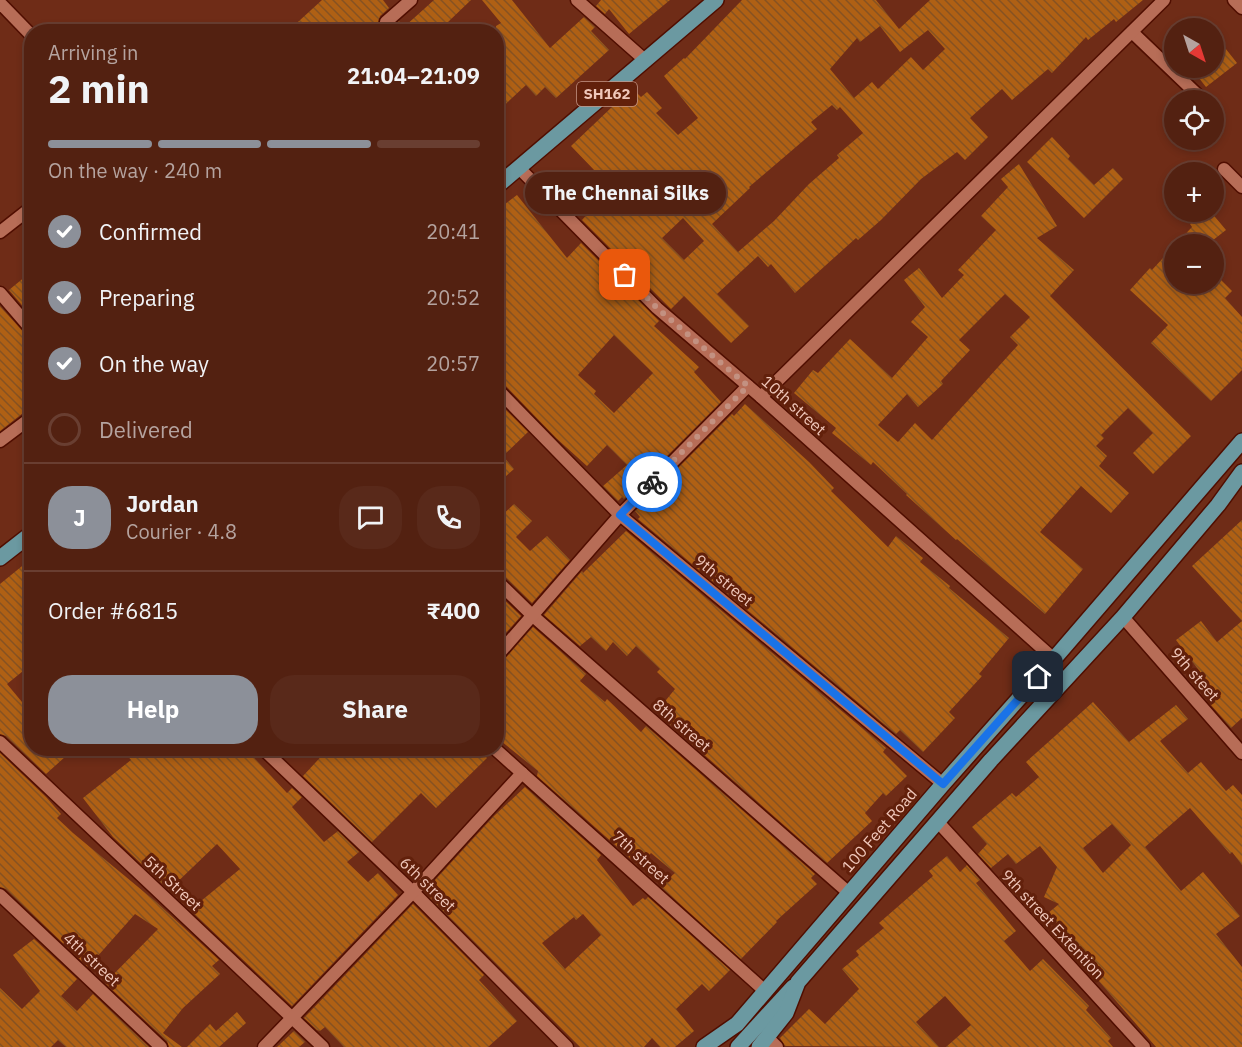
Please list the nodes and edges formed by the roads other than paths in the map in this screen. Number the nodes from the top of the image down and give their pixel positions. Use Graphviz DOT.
graph roads {
  1 [pos="411,0"];
  2 [pos="577,0"];
  3 [pos="716,0"];
  4 [pos="1164,0"];
  5 [pos="1234,0"];
  6 [pos="0,3"];
  7 [pos="1242,8"];
  8 [pos="386,22"];
  9 [pos="24,28"];
  10 [pos="1132,32"];
  11 [pos="646,61"];
  12 [pos="1193,90"];
  13 [pos="519,168"];
  14 [pos="1224,169"];
  15 [pos="504,180"];
  16 [pos="1242,187"];
  17 [pos="24,213"];
  18 [pos="0,232"];
  19 [pos="0,293"];
  20 [pos="24,321"];
  21 [pos="748,386"];
  22 [pos="504,396"];
  23 [pos="761,397"];
  24 [pos="24,423"];
  25 [pos="0,441"];
  26 [pos="1242,441"];
  27 [pos="1240,477"];
  28 [pos="620,515"];
  29 [pos="24,539"];
  30 [pos="0,558"];
  31 [pos="504,588"];
  32 [pos="533,616"];
  33 [pos="1122,617"];
  34 [pos="504,648"];
  35 [pos="1054,659"];
  36 [pos="0,742"];
  37 [pos="1242,753"];
  38 [pos="270,756"];
  39 [pos="503,756"];
  40 [pos="522,772"];
  41 [pos="943,784"];
  42 [pos="938,822"];
  43 [pos="413,892"];
  44 [pos="849,893"];
  45 [pos="0,895"];
  46 [pos="798,982"];
  47 [pos="765,991"];
  48 [pos="291,1017"];
  49 [pos="737,1024"];
  50 [pos="768,1044"];
  51 [pos="161,1047"];
  52 [pos="264,1047"];
  53 [pos="323,1047"];
  54 [pos="567,1047"];
  55 [pos="705,1047"];
  56 [pos="719,1047"];
  57 [pos="738,1047"];
  58 [pos="1144,1047"];
  1 -- 8 [label="street"];
  2 -- 11 [label="street"];
  3 -- 11 [label="main road, SH162"];
  4 -- 10 [label="street"];
  5 -- 7 [label="street"];
  6 -- 9 [label="street"];
  10 -- 12 [label="street"];
  10 -- 23 [label="street"];
  11 -- 13 [label="main road, SH162"];
  13 -- 15 [label="main road, SH162"];
  13 -- 21 [label="street, 10th street"];
  14 -- 16 [label="street"];
  17 -- 18 [label="street"];
  19 -- 20 [label="street"];
  21 -- 23 [label="street, 10th street"];
  21 -- 28 [label="street"];
  22 -- 28 [label="street, 9th street"];
  23 -- 35 [label="street, 10th street"];
  24 -- 25 [label="street"];
  26 -- 35 [label="main road, 100 Feet Road"];
  27 -- 33 [label="main road"];
  28 -- 32 [label="street"];
  28 -- 41 [label="street, 9th street"];
  29 -- 30 [label="main road"];
  31 -- 32 [label="street, 8th street"];
  32 -- 34 [label="street"];
  32 -- 44 [label="street, 8th street"];
  33 -- 37 [label="street, 9th steet"];
  33 -- 42 [label="main road"];
  35 -- 41 [label="main road, 100 Feet Road"];
  36 -- 48 [label="street, 5th Street"];
  38 -- 43 [label="street, 6th street"];
  39 -- 40 [label="street, 7th street"];
  40 -- 43 [label="street"];
  40 -- 47 [label="street, 7th street"];
  41 -- 44 [label="main road, 100 Feet Road"];
  42 -- 46 [label="main road"];
  42 -- 58 [label="street, 9th street Extention"];
  43 -- 48 [label="street"];
  43 -- 54 [label="street, 6th street"];
  44 -- 47 [label="main road, 100 Feet Road"];
  45 -- 51 [label="street, 4th street"];
  46 -- 50 [label="main road"];
  46 -- 57 [label="main road"];
  47 -- 49 [label="main road, 100 Feet Road"];
  48 -- 52 [label="street"];
  48 -- 53 [label="street, 5th Street"];
  49 -- 55 [label="main road, 100 Feet Road"];
  49 -- 56 [label="main road"];
}
